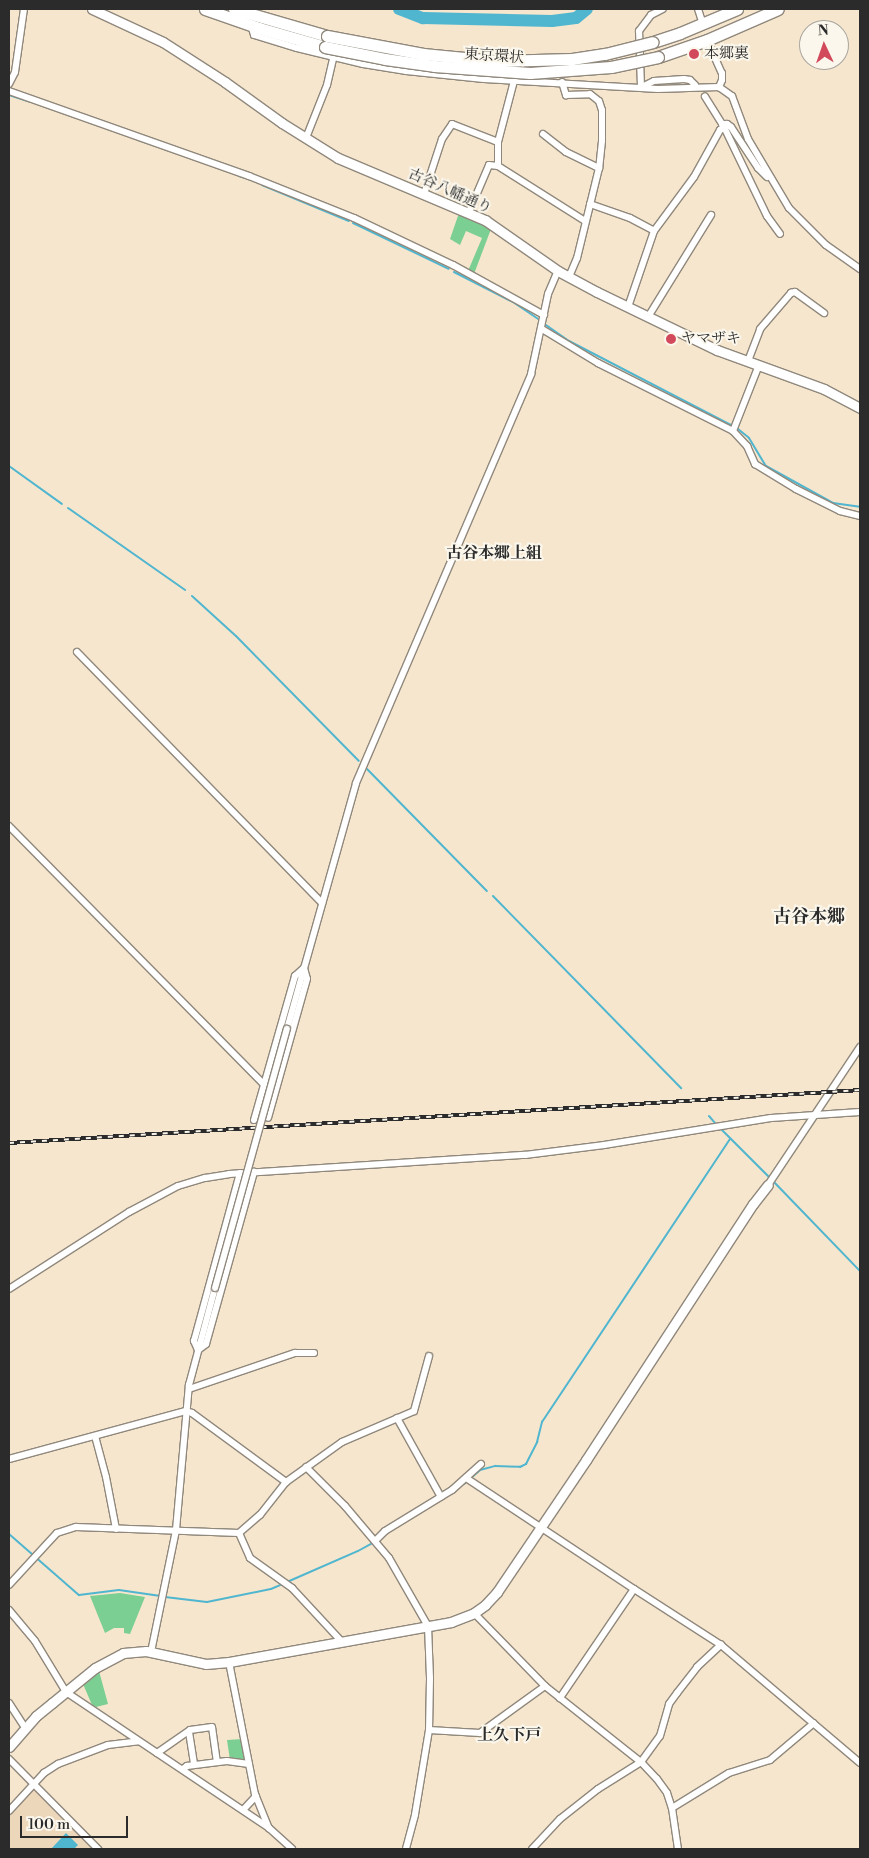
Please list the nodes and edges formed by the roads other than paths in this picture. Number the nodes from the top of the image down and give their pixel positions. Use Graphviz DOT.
graph roads {
  1 [pos="24,9"];
  2 [pos="92,9"];
  3 [pos="205,9"];
  4 [pos="234,9"];
  5 [pos="662,9"];
  6 [pos="698,9"];
  7 [pos="738,9"];
  8 [pos="778,9"];
  9 [pos="703,24"];
  10 [pos="251,25"];
  11 [pos="708,40"];
  12 [pos="326,41"];
  13 [pos="332,58"];
  14 [pos="514,81"];
  15 [pos="562,82"];
  16 [pos="9,84"];
  17 [pos="695,85"];
  18 [pos="719,87"];
  19 [pos="641,88"];
  20 [pos="9,91"];
  21 [pos="705,96"];
  22 [pos="723,126"];
  23 [pos="544,134"];
  24 [pos="306,138"];
  25 [pos="498,142"];
  26 [pos="498,166"];
  27 [pos="599,168"];
  28 [pos="770,179"];
  29 [pos="424,194"];
  30 [pos="590,204"];
  31 [pos="469,212"];
  32 [pos="711,215"];
  33 [pos="585,221"];
  34 [pos="654,231"];
  35 [pos="780,234"];
  36 [pos="860,269"];
  37 [pos="558,270"];
  38 [pos="569,277"];
  39 [pos="628,308"];
  40 [pos="824,312"];
  41 [pos="544,315"];
  42 [pos="648,317"];
  43 [pos="542,330"];
  44 [pos="748,361"];
  45 [pos="759,365"];
  46 [pos="860,408"];
  47 [pos="733,431"];
  48 [pos="860,516"];
  49 [pos="77,652"];
  50 [pos="9,826"];
  51 [pos="322,903"];
  52 [pos="304,968"];
  53 [pos="860,1047"];
  54 [pos="264,1085"];
  55 [pos="860,1112"];
  56 [pos="815,1115"];
  57 [pos="268,1118"];
  58 [pos="254,1120"];
  59 [pos="254,1172"];
  60 [pos="240,1173"];
  61 [pos="768,1185"];
  62 [pos="9,1289"];
  63 [pos="198,1350"];
  64 [pos="314,1352"];
  65 [pos="429,1356"];
  66 [pos="189,1389"];
  67 [pos="186,1411"];
  68 [pos="398,1418"];
  69 [pos="95,1436"];
  70 [pos="9,1459"];
  71 [pos="481,1464"];
  72 [pos="306,1467"];
  73 [pos="466,1478"];
  74 [pos="286,1482"];
  75 [pos="441,1497"];
  76 [pos="539,1528"];
  77 [pos="116,1529"];
  78 [pos="176,1530"];
  79 [pos="239,1533"];
  80 [pos="376,1540"];
  81 [pos="9,1585"];
  82 [pos="634,1589"];
  83 [pos="9,1610"];
  84 [pos="474,1613"];
  85 [pos="428,1626"];
  86 [pos="341,1641"];
  87 [pos="721,1645"];
  88 [pos="151,1652"];
  89 [pos="229,1662"];
  90 [pos="546,1686"];
  91 [pos="66,1692"];
  92 [pos="560,1698"];
  93 [pos="9,1703"];
  94 [pos="814,1723"];
  95 [pos="26,1728"];
  96 [pos="429,1730"];
  97 [pos="189,1732"];
  98 [pos="139,1741"];
  99 [pos="9,1747"];
  100 [pos="157,1753"];
  101 [pos="9,1759"];
  102 [pos="217,1762"];
  103 [pos="641,1762"];
  104 [pos="860,1763"];
  105 [pos="194,1764"];
  106 [pos="249,1764"];
  107 [pos="183,1769"];
  108 [pos="34,1784"];
  109 [pos="256,1796"];
  110 [pos="672,1808"];
  111 [pos="243,1810"];
  112 [pos="9,1811"];
  113 [pos="269,1828"];
  114 [pos="98,1849"];
  115 [pos="292,1849"];
  116 [pos="406,1849"];
  117 [pos="532,1849"];
  118 [pos="678,1849"];
  1 -- 16 [label="street"];
  2 -- 24 [label="street, 古谷八幡通り"];
  3 -- 10 [label="highway, 東京環状"];
  4 -- 12 [label="highway, 東京環状"];
  5 -- 19 [label="street"];
  6 -- 9 [label="street"];
  7 -- 9 [label="highway, 東京環状"];
  8 -- 11 [label="highway, 東京環状"];
  9 -- 12 [label="highway, 東京環状, bridge"];
  10 -- 12 [label="highway, 東京環状"];
  10 -- 13 [label="street"];
  11 -- 12 [label="highway, 東京環状, bridge"];
  11 -- 18 [label="street"];
  13 -- 14 [label="street"];
  13 -- 24 [label="street"];
  14 -- 15 [label="street"];
  14 -- 25 [label="street"];
  15 -- 19 [label="street"];
  15 -- 27 [label="street"];
  17 -- 19 [label="street"];
  18 -- 19 [label="street"];
  18 -- 28 [label="street"];
  20 -- 41 [label="street"];
  21 -- 22 [label="street"];
  22 -- 28 [label="street"];
  22 -- 34 [label="street"];
  22 -- 35 [label="street"];
  23 -- 27 [label="street"];
  24 -- 29 [label="street, 古谷八幡通り"];
  25 -- 26 [label="street"];
  25 -- 29 [label="street"];
  26 -- 31 [label="street"];
  26 -- 33 [label="street"];
  27 -- 30 [label="street"];
  28 -- 36 [label="street"];
  29 -- 31 [label="street, 古谷八幡通り"];
  30 -- 33 [label="street"];
  30 -- 34 [label="street"];
  31 -- 37 [label="street, 古谷八幡通り"];
  32 -- 42 [label="street"];
  33 -- 38 [label="street"];
  34 -- 39 [label="street"];
  37 -- 38 [label="street, 古谷八幡通り"];
  37 -- 41 [label="street"];
  38 -- 39 [label="street, 古谷八幡通り"];
  39 -- 42 [label="street, 古谷八幡通り"];
  40 -- 44 [label="street"];
  41 -- 43 [label="street"];
  42 -- 44 [label="street, 古谷八幡通り"];
  43 -- 47 [label="street"];
  43 -- 51 [label="street"];
  44 -- 45 [label="street, 古谷八幡通り"];
  45 -- 46 [label="street, 古谷八幡通り"];
  45 -- 47 [label="street"];
  47 -- 48 [label="street"];
  49 -- 51 [label="street"];
  50 -- 54 [label="street"];
  51 -- 52 [label="street"];
  52 -- 54 [label="street"];
  52 -- 57 [label="street"];
  52 -- 63 [label="street, bridge"];
  53 -- 56 [label="street"];
  54 -- 58 [label="street"];
  55 -- 56 [label="street"];
  56 -- 59 [label="street"];
  56 -- 61 [label="street"];
  59 -- 60 [label="street"];
  59 -- 63 [label="street"];
  60 -- 62 [label="street"];
  60 -- 63 [label="street"];
  61 -- 76 [label="street"];
  63 -- 66 [label="street"];
  64 -- 66 [label="street"];
  65 -- 68 [label="street"];
  66 -- 67 [label="street"];
  67 -- 69 [label="street"];
  67 -- 74 [label="street"];
  67 -- 78 [label="street"];
  68 -- 72 [label="street"];
  68 -- 75 [label="street"];
  69 -- 70 [label="street"];
  69 -- 77 [label="street"];
  71 -- 73 [label="street"];
  72 -- 74 [label="street"];
  72 -- 80 [label="street"];
  73 -- 75 [label="street"];
  73 -- 76 [label="street"];
  74 -- 79 [label="street"];
  75 -- 80 [label="street"];
  76 -- 82 [label="street"];
  76 -- 84 [label="street"];
  77 -- 78 [label="street"];
  77 -- 81 [label="street"];
  78 -- 79 [label="street"];
  78 -- 88 [label="street"];
  79 -- 86 [label="street"];
  80 -- 85 [label="street"];
  82 -- 87 [label="street"];
  82 -- 92 [label="street"];
  83 -- 91 [label="street"];
  84 -- 85 [label="street"];
  84 -- 90 [label="street"];
  85 -- 86 [label="street"];
  85 -- 96 [label="street"];
  86 -- 89 [label="street"];
  87 -- 94 [label="street"];
  87 -- 103 [label="street"];
  88 -- 89 [label="street"];
  88 -- 91 [label="street"];
  89 -- 106 [label="street"];
  90 -- 92 [label="street"];
  90 -- 96 [label="street"];
  91 -- 95 [label="street"];
  91 -- 98 [label="street"];
  92 -- 103 [label="street"];
  93 -- 95 [label="street"];
  94 -- 104 [label="street"];
  94 -- 110 [label="street"];
  95 -- 99 [label="street"];
  96 -- 116 [label="street"];
  97 -- 100 [label="street"];
  97 -- 102 [label="street"];
  97 -- 105 [label="street"];
  98 -- 100 [label="street"];
  98 -- 108 [label="street"];
  100 -- 107 [label="street"];
  101 -- 108 [label="street"];
  102 -- 105 [label="street"];
  102 -- 106 [label="street"];
  103 -- 110 [label="street"];
  103 -- 117 [label="street"];
  105 -- 107 [label="street"];
  106 -- 109 [label="street"];
  107 -- 111 [label="street"];
  108 -- 112 [label="street"];
  108 -- 114 [label="street"];
  109 -- 111 [label="street"];
  109 -- 113 [label="street"];
  110 -- 118 [label="street"];
  111 -- 113 [label="street"];
  113 -- 115 [label="street"];
}
